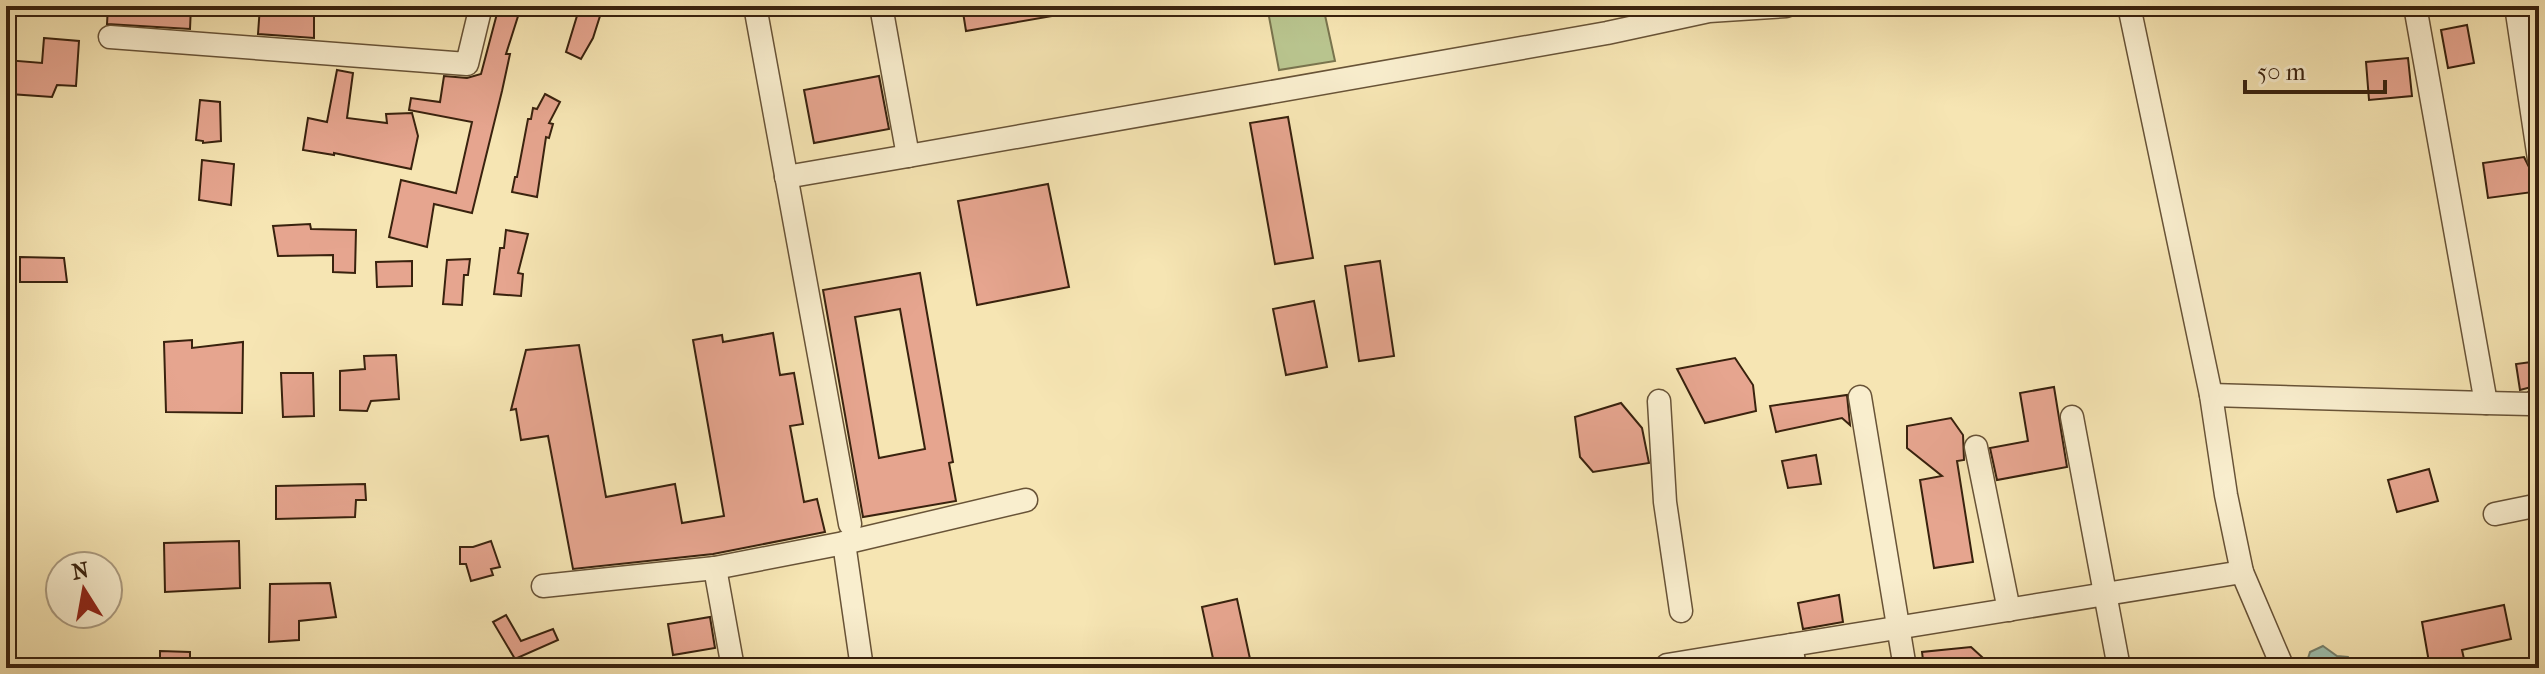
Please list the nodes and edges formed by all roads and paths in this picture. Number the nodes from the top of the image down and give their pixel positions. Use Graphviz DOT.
graph roads {
  1 [pos="481,6"];
  2 [pos="755,6"];
  3 [pos="881,6"];
  4 [pos="1786,6"];
  5 [pos="2129,6"];
  6 [pos="2415,6"];
  7 [pos="2516,6"];
  8 [pos="110,37"];
  9 [pos="908,156"];
  10 [pos="2539,159"];
  11 [pos="786,177"];
  12 [pos="2211,395"];
  13 [pos="1860,397"];
  14 [pos="2539,399"];
  15 [pos="1659,401"];
  16 [pos="2486,403"];
  17 [pos="2072,417"];
  18 [pos="1976,447"];
  19 [pos="1026,500"];
  20 [pos="2539,505"];
  21 [pos="2495,514"];
  22 [pos="847,533"];
  23 [pos="715,568"];
  24 [pos="2242,572"];
  25 [pos="543,586"];
  26 [pos="2106,594"];
  27 [pos="2009,610"];
  28 [pos="1681,611"];
  29 [pos="1897,628"];
  30 [pos="1791,645"];
  31 [pos="1678,665"];
  32 [pos="733,668"];
  33 [pos="862,668"];
  34 [pos="1795,668"];
  35 [pos="1905,668"];
  36 [pos="2119,668"];
  37 [pos="2283,668"];
  1 -- 8 [label="street"];
  2 -- 11 [label="street"];
  3 -- 9 [label="street"];
  4 -- 9 [label="street"];
  5 -- 12 [label="street"];
  6 -- 16 [label="street"];
  7 -- 10 [label="street"];
  9 -- 11 [label="street"];
  11 -- 22 [label="street"];
  12 -- 16 [label="street"];
  12 -- 24 [label="street"];
  13 -- 29 [label="street"];
  14 -- 16 [label="street"];
  15 -- 28 [label="street"];
  17 -- 26 [label="street"];
  18 -- 27 [label="street"];
  19 -- 22 [label="street"];
  20 -- 21 [label="street"];
  22 -- 23 [label="street"];
  22 -- 33 [label="street"];
  23 -- 25 [label="street"];
  23 -- 32 [label="street"];
  24 -- 26 [label="street"];
  24 -- 37 [label="street"];
  26 -- 27 [label="street"];
  26 -- 36 [label="street"];
  27 -- 29 [label="street"];
  29 -- 30 [label="street"];
  29 -- 35 [label="street"];
  30 -- 31 [label="street"];
  30 -- 34 [label="street"];
}
